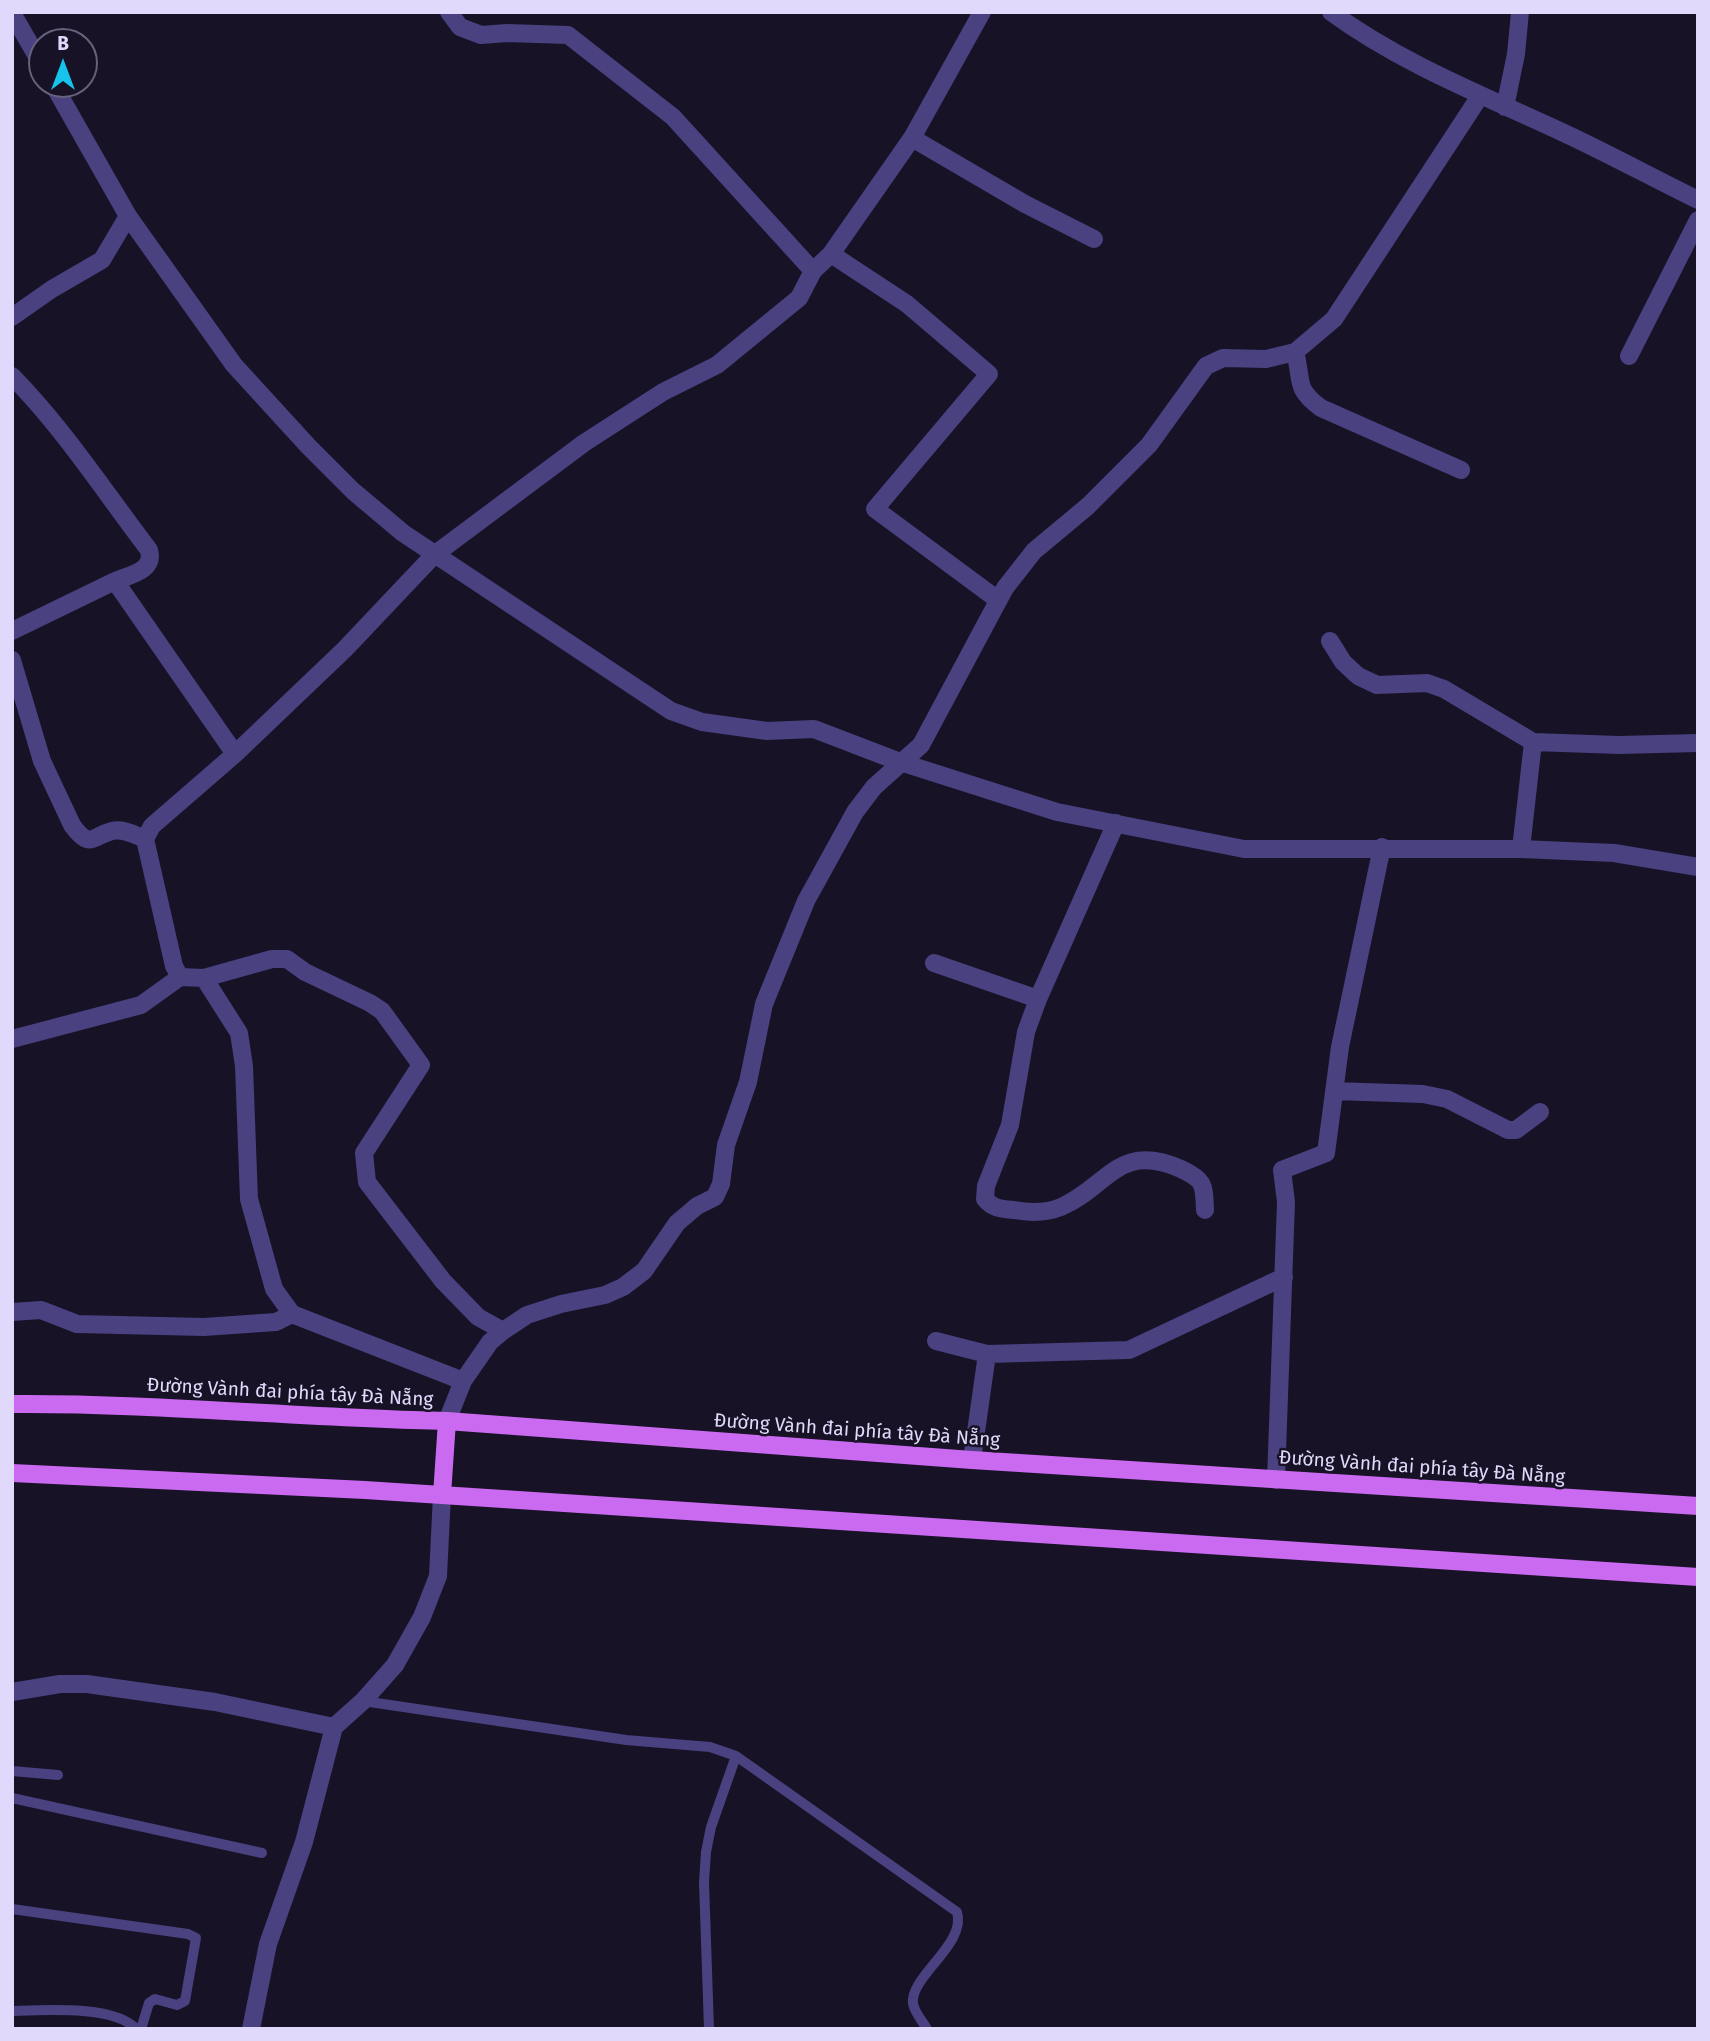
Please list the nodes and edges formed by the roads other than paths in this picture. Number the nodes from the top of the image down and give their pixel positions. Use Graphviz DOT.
graph roads {
  1 [pos="449,12"];
  2 [pos="982,12"];
  3 [pos="1331,12"];
  4 [pos="1520,12"];
  5 [pos="12,13"];
  6 [pos="28,41"];
  7 [pos="1480,96"];
  8 [pos="60,98"];
  9 [pos="1505,107"];
  10 [pos="912,138"];
  11 [pos="1698,200"];
  12 [pos="128,216"];
  13 [pos="1698,220"];
  14 [pos="1094,239"];
  15 [pos="831,254"];
  16 [pos="813,271"];
  17 [pos="12,317"];
  18 [pos="1295,352"];
  19 [pos="1629,356"];
  20 [pos="12,376"];
  21 [pos="1461,470"];
  22 [pos="434,555"];
  23 [pos="115,581"];
  24 [pos="998,600"];
  25 [pos="12,631"];
  26 [pos="1331,640"];
  27 [pos="12,660"];
  28 [pos="1533,742"];
  29 [pos="1698,743"];
  30 [pos="234,754"];
  31 [pos="900,762"];
  32 [pos="1116,823"];
  33 [pos="145,839"];
  34 [pos="1382,847"];
  35 [pos="1521,849"];
  36 [pos="1698,867"];
  37 [pos="934,962"];
  38 [pos="180,977"];
  39 [pos="204,978"];
  40 [pos="1038,999"];
  41 [pos="12,1039"];
  42 [pos="1334,1091"];
  43 [pos="1540,1112"];
  44 [pos="1205,1210"];
  45 [pos="1284,1277"];
  46 [pos="12,1312"];
  47 [pos="292,1314"];
  48 [pos="503,1331"];
  49 [pos="936,1340"];
  50 [pos="987,1354"];
  51 [pos="463,1381"];
  52 [pos="12,1404"];
  53 [pos="447,1421"];
  54 [pos="972,1460"];
  55 [pos="12,1473"];
  56 [pos="1276,1480"];
  57 [pos="442,1496"];
  58 [pos="1698,1506"];
  59 [pos="1698,1577"];
  60 [pos="12,1692"];
  61 [pos="363,1701"];
  62 [pos="334,1727"];
  63 [pos="736,1756"];
  64 [pos="12,1771"];
  65 [pos="58,1775"];
  66 [pos="12,1798"];
  67 [pos="262,1853"];
  68 [pos="12,1909"];
  69 [pos="12,2011"];
  70 [pos="136,2029"];
  71 [pos="141,2029"];
  72 [pos="251,2029"];
  73 [pos="709,2029"];
  74 [pos="927,2029"];
  1 -- 16 [label="street"];
  2 -- 10 [label="street"];
  3 -- 7 [label="street"];
  4 -- 9 [label="street"];
  5 -- 6 [label="street"];
  7 -- 9 [label="street"];
  7 -- 18 [label="street"];
  8 -- 12 [label="street"];
  9 -- 11 [label="street"];
  10 -- 14 [label="street"];
  10 -- 15 [label="street"];
  12 -- 17 [label="street"];
  12 -- 22 [label="street"];
  13 -- 19 [label="street"];
  15 -- 16 [label="street"];
  15 -- 24 [label="street"];
  16 -- 22 [label="street"];
  18 -- 21 [label="street"];
  18 -- 24 [label="street"];
  20 -- 23 [label="street"];
  22 -- 30 [label="street"];
  22 -- 31 [label="street"];
  23 -- 25 [label="street"];
  23 -- 30 [label="street"];
  24 -- 31 [label="street"];
  26 -- 28 [label="street"];
  27 -- 33 [label="street"];
  28 -- 29 [label="street"];
  28 -- 35 [label="street"];
  30 -- 33 [label="street"];
  31 -- 32 [label="street"];
  31 -- 48 [label="street"];
  32 -- 34 [label="street"];
  32 -- 40 [label="street"];
  33 -- 38 [label="street"];
  34 -- 35 [label="street"];
  34 -- 42 [label="street"];
  35 -- 36 [label="street"];
  37 -- 40 [label="street"];
  38 -- 39 [label="street"];
  38 -- 41 [label="street"];
  39 -- 47 [label="street"];
  39 -- 48 [label="street"];
  40 -- 44 [label="street"];
  42 -- 43 [label="street"];
  42 -- 45 [label="street"];
  45 -- 50 [label="street"];
  45 -- 56 [label="street"];
  46 -- 47 [label="street"];
  47 -- 51 [label="street"];
  48 -- 51 [label="street"];
  49 -- 50 [label="street"];
  50 -- 54 [label="street"];
  51 -- 53 [label="street"];
  52 -- 53 [label="main road, Đường Vành đai phía tây Đà Nẵng"];
  53 -- 54 [label="main road, Đường Vành đai phía tây Đà Nẵng"];
  53 -- 57 [label="main road"];
  54 -- 56 [label="main road, Đường Vành đai phía tây Đà Nẵng"];
  55 -- 57 [label="main road"];
  56 -- 58 [label="main road, Đường Vành đai phía tây Đà Nẵng"];
  57 -- 59 [label="main road"];
  57 -- 61 [label="street"];
  60 -- 62 [label="street"];
  61 -- 62 [label="street"];
  61 -- 63 [label="lane"];
  62 -- 72 [label="street"];
  63 -- 73 [label="lane"];
  63 -- 74 [label="lane"];
  64 -- 65 [label="lane"];
  66 -- 67 [label="lane"];
  68 -- 71 [label="lane"];
  69 -- 70 [label="lane"];
}
